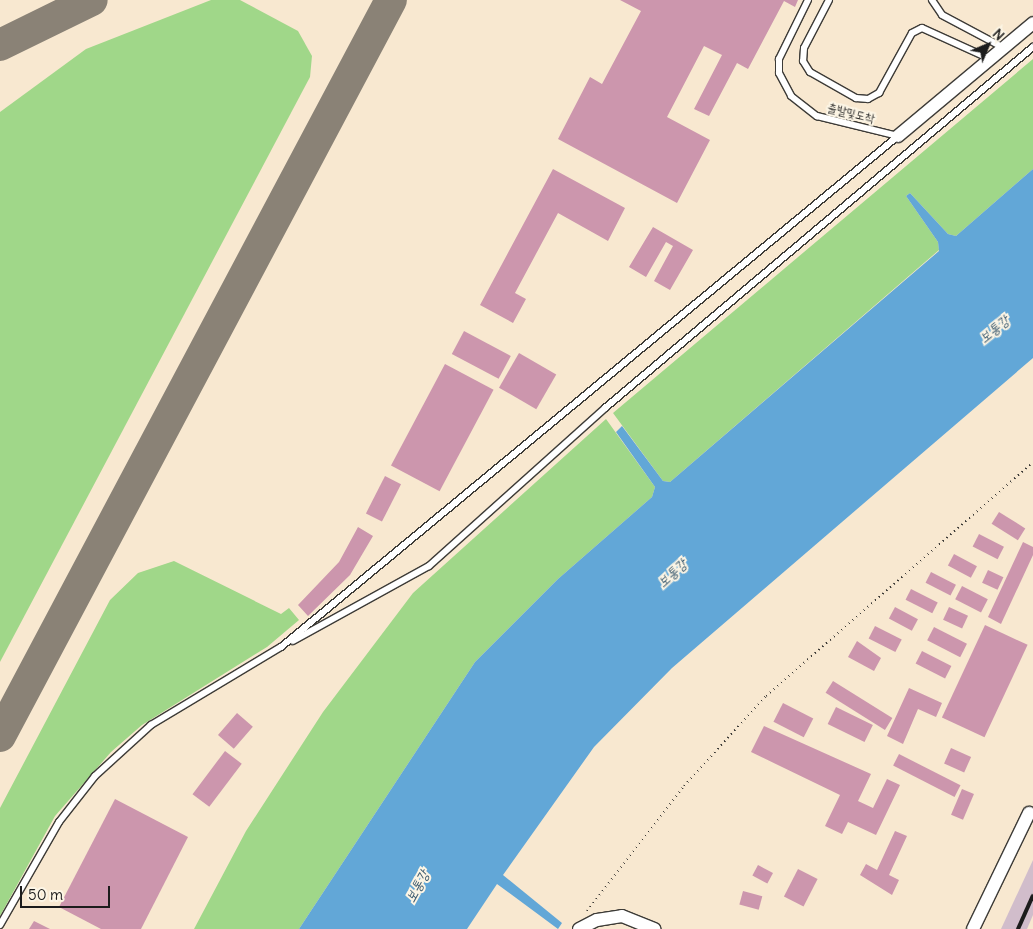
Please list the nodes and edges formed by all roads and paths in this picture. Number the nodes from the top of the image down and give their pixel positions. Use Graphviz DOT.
graph roads {
  1 [pos="808,0"];
  2 [pos="829,0"];
  3 [pos="932,0"];
  4 [pos="1033,23"];
  5 [pos="1033,47"];
  6 [pos="1004,48"];
  7 [pos="990,59"];
  8 [pos="898,136"];
  9 [pos="1033,462"];
  10 [pos="281,647"];
  11 [pos="1029,813"];
  12 [pos="585,914"];
  13 [pos="0,925"];
  14 [pos="580,929"];
  15 [pos="654,929"];
  16 [pos="973,929"];
  1 -- 8 [label="lane, 출발및도착"];
  2 -- 7 [label="lane"];
  3 -- 6 [label="lane"];
  4 -- 6 [label="street"];
  5 -- 10 [label="lane"];
  6 -- 7 [label="street"];
  7 -- 8 [label="street"];
  8 -- 10 [label="lane"];
  9 -- 12 [label="path"];
  10 -- 13 [label="lane"];
  11 -- 16 [label="street"];
  14 -- 15 [label="street"];
}
